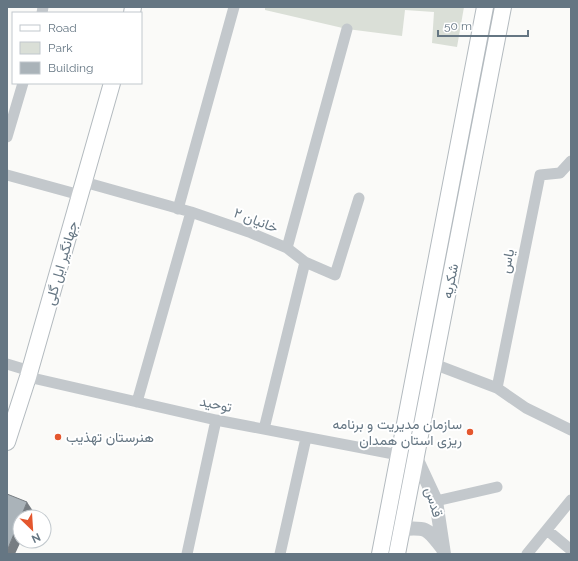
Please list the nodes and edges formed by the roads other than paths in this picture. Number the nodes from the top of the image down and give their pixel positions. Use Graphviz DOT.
graph roads {
  1 [pos="234,7"];
  2 [pos="485,7"];
  3 [pos="503,7"];
  4 [pos="347,29"];
  5 [pos="23,84"];
  6 [pos="112,84"];
  7 [pos="7,137"];
  8 [pos="571,161"];
  9 [pos="7,175"];
  10 [pos="82,189"];
  11 [pos="359,198"];
  12 [pos="178,208"];
  13 [pos="191,212"];
  14 [pos="286,248"];
  15 [pos="305,262"];
  16 [pos="7,364"];
  17 [pos="434,364"];
  18 [pos="29,374"];
  19 [pos="497,388"];
  20 [pos="137,402"];
  21 [pos="216,420"];
  22 [pos="264,429"];
  23 [pos="571,430"];
  24 [pos="306,438"];
  25 [pos="7,442"];
  26 [pos="399,455"];
  27 [pos="416,458"];
  28 [pos="497,487"];
  29 [pos="571,500"];
  30 [pos="436,501"];
  31 [pos="402,529"];
  32 [pos="547,530"];
  33 [pos="571,550"];
  34 [pos="444,552"];
  35 [pos="187,554"];
  36 [pos="280,554"];
  37 [pos="380,554"];
  38 [pos="397,554"];
  39 [pos="527,554"];
  1 -- 12 [label="street"];
  2 -- 26 [label="main road, شکریه"];
  3 -- 17 [label="main road, شکریه"];
  4 -- 14 [label="street"];
  5 -- 7 [label="street"];
  6 -- 10 [label="main road, جهانگیر ایل گلی"];
  8 -- 19 [label="street, یاس"];
  9 -- 10 [label="street, خانیان ۲"];
  10 -- 12 [label="street, خانیان ۲"];
  10 -- 18 [label="main road, جهانگیر ایل گلی"];
  11 -- 15 [label="street, خانیان ۲"];
  12 -- 13 [label="street, خانیان ۲"];
  13 -- 14 [label="street, خانیان ۲"];
  13 -- 20 [label="street"];
  14 -- 15 [label="street, خانیان ۲"];
  15 -- 22 [label="street"];
  16 -- 18 [label="street, توحید"];
  17 -- 19 [label="street"];
  17 -- 27 [label="main road, شکریه"];
  18 -- 20 [label="street, توحید"];
  18 -- 25 [label="main road, جهانگیر ایل گلی"];
  19 -- 23 [label="street"];
  20 -- 21 [label="street, توحید"];
  21 -- 22 [label="street, توحید"];
  21 -- 35 [label="street"];
  22 -- 24 [label="street, توحید"];
  24 -- 26 [label="street, توحید"];
  24 -- 36 [label="street"];
  26 -- 37 [label="main road, شکریه"];
  27 -- 30 [label="street, قدس"];
  27 -- 31 [label="main road, شکریه"];
  28 -- 30 [label="street"];
  29 -- 32 [label="street"];
  30 -- 34 [label="street, قدس"];
  31 -- 34 [label="street, قدس"];
  31 -- 38 [label="main road, شکریه"];
  32 -- 33 [label="street"];
  32 -- 39 [label="street"];
}
